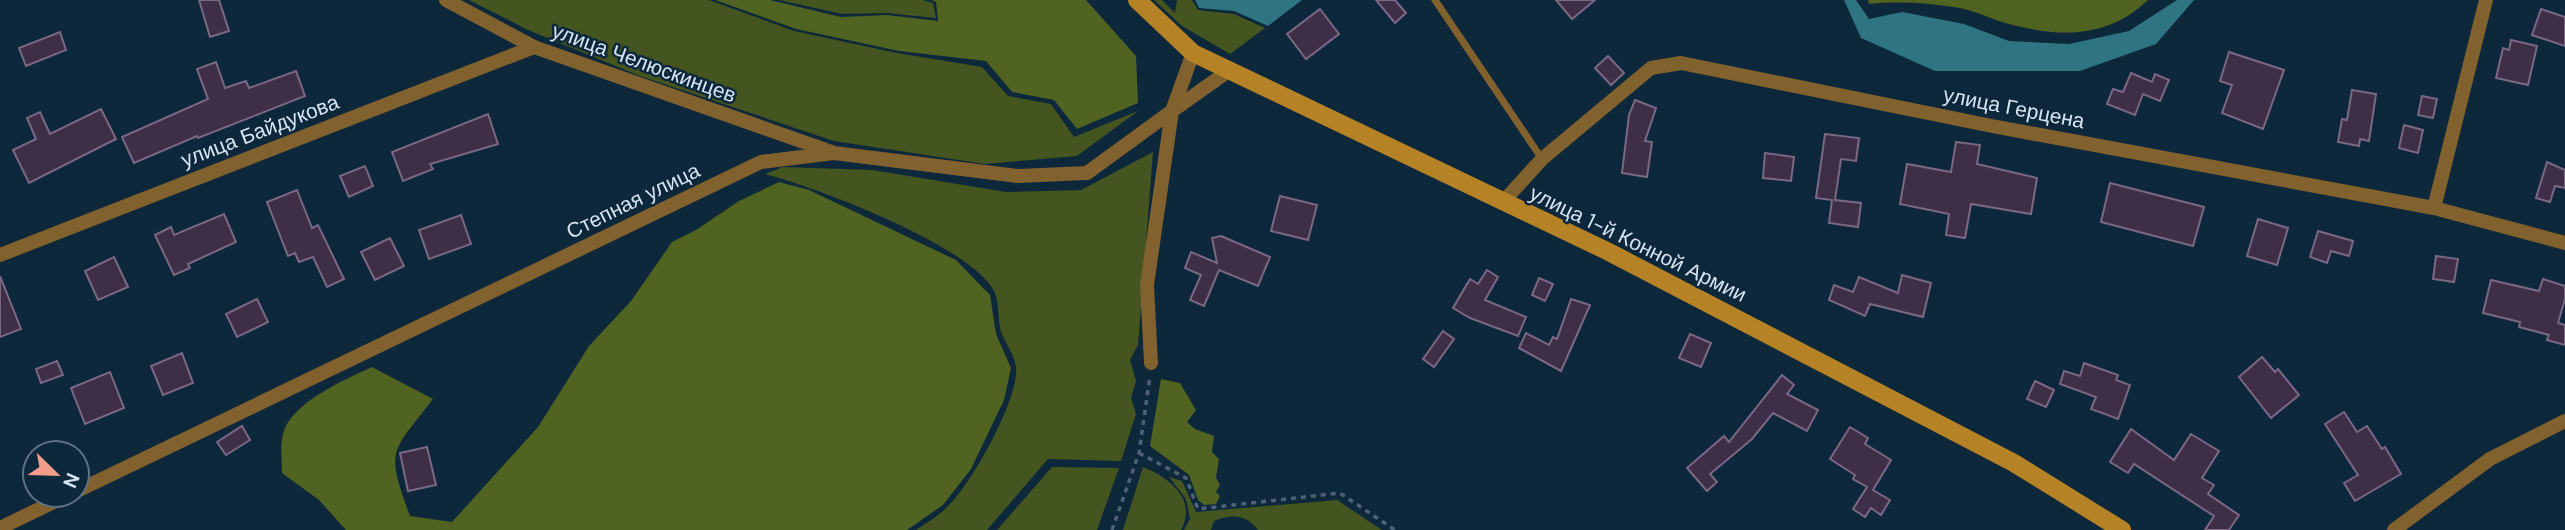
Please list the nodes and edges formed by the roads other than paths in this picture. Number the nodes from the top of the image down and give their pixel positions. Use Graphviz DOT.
graph roads {
  1 [pos="446,0"];
  2 [pos="1137,0"];
  3 [pos="1435,0"];
  4 [pos="2486,0"];
  5 [pos="534,47"];
  6 [pos="1193,53"];
  7 [pos="1227,72"];
  8 [pos="1172,111"];
  9 [pos="834,153"];
  10 [pos="1542,159"];
  11 [pos="1502,203"];
  12 [pos="2434,208"];
  13 [pos="2565,243"];
  14 [pos="0,255"];
  15 [pos="1151,363"];
  16 [pos="2565,421"];
  17 [pos="91,484"];
  18 [pos="39,509"];
  19 [pos="0,528"];
  20 [pos="2122,530"];
  21 [pos="2394,530"];
  1 -- 5 [label="street, улица Челюскинцев"];
  2 -- 6 [label="main road, улица 1-й Конной Армии"];
  3 -- 10 [label="lane"];
  4 -- 12 [label="street"];
  5 -- 9 [label="street, улица Челюскинцев"];
  5 -- 14 [label="street, улица Байдукова"];
  6 -- 7 [label="main road, улица 1-й Конной Армии"];
  6 -- 8 [label="street"];
  7 -- 8 [label="street, Степная улица"];
  7 -- 11 [label="main road, улица 1-й Конной Армии"];
  8 -- 9 [label="street, Степная улица"];
  8 -- 15 [label="street"];
  9 -- 17 [label="street, Степная улица"];
  10 -- 11 [label="street, улица Герцена"];
  10 -- 12 [label="street, улица Герцена"];
  11 -- 20 [label="main road, улица 1-й Конной Армии"];
  12 -- 13 [label="street, улица Герцена"];
  16 -- 21 [label="street"];
  18 -- 19 [label="street"];
}
